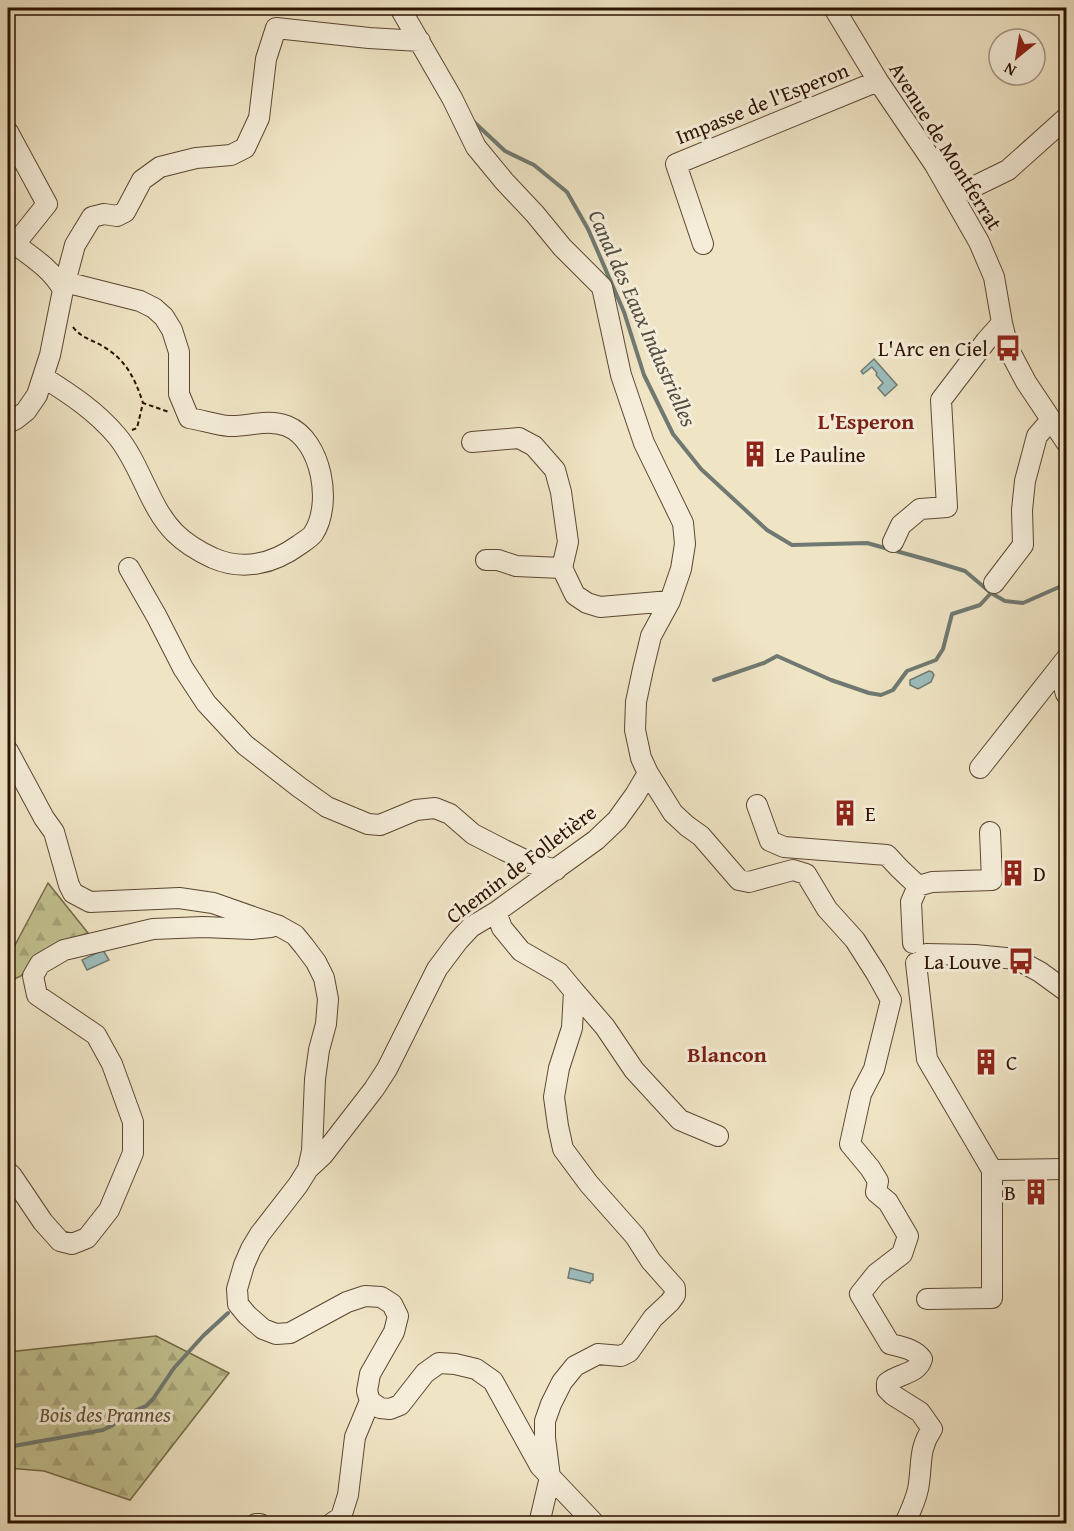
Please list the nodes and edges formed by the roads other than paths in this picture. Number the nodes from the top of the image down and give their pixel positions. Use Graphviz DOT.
graph roads {
  1 [pos="400,8"];
  2 [pos="834,8"];
  3 [pos="420,40"];
  4 [pos="878,81"];
  5 [pos="1066,118"];
  6 [pos="8,132"];
  7 [pos="952,195"];
  8 [pos="11,242"];
  9 [pos="704,244"];
  10 [pos="63,291"];
  11 [pos="1002,323"];
  12 [pos="43,377"];
  13 [pos="1051,420"];
  14 [pos="8,423"];
  15 [pos="472,442"];
  16 [pos="1066,442"];
  17 [pos="893,542"];
  18 [pos="486,560"];
  19 [pos="129,568"];
  20 [pos="562,568"];
  21 [pos="994,583"];
  22 [pos="670,600"];
  23 [pos="1063,664"];
  24 [pos="1066,694"];
  25 [pos="8,751"];
  26 [pos="980,768"];
  27 [pos="648,773"];
  28 [pos="757,805"];
  29 [pos="990,832"];
  30 [pos="556,870"];
  31 [pos="918,886"];
  32 [pos="496,912"];
  33 [pos="279,926"];
  34 [pos="918,953"];
  35 [pos="574,991"];
  36 [pos="1066,991"];
  37 [pos="718,1136"];
  38 [pos="308,1169"];
  39 [pos="1066,1169"];
  40 [pos="992,1170"];
  41 [pos="8,1172"];
  42 [pos="927,1299"];
  43 [pos="370,1401"];
  44 [pos="550,1477"];
  45 [pos="331,1524"];
  46 [pos="539,1524"];
  47 [pos="595,1524"];
  48 [pos="905,1524"];
  1 -- 3 [label="street"];
  2 -- 4 [label="street, Avenue de Montferrat"];
  3 -- 10 [label="street"];
  3 -- 22 [label="street"];
  4 -- 7 [label="street, Avenue de Montferrat"];
  4 -- 9 [label="street, Impasse de l'Esperon"];
  5 -- 7 [label="street"];
  6 -- 8 [label="street"];
  7 -- 11 [label="street, Avenue de Montferrat"];
  8 -- 10 [label="street"];
  10 -- 12 [label="street"];
  10 -- 12 [label="street"];
  11 -- 13 [label="street, Avenue de Montferrat"];
  11 -- 17 [label="street"];
  12 -- 14 [label="street"];
  13 -- 16 [label="street, Avenue de Montferrat"];
  13 -- 21 [label="street"];
  15 -- 20 [label="street"];
  18 -- 20 [label="street"];
  19 -- 30 [label="street"];
  20 -- 22 [label="street"];
  22 -- 27 [label="street"];
  23 -- 24 [label="street"];
  23 -- 26 [label="street"];
  25 -- 33 [label="street"];
  27 -- 30 [label="street, Chemin de Folletière"];
  27 -- 48 [label="street"];
  28 -- 31 [label="street"];
  29 -- 31 [label="street"];
  30 -- 32 [label="street, Chemin de Folletière"];
  31 -- 34 [label="street"];
  32 -- 35 [label="street"];
  32 -- 38 [label="street, Chemin de Folletière"];
  33 -- 38 [label="street"];
  33 -- 41 [label="street"];
  34 -- 36 [label="street"];
  34 -- 40 [label="street"];
  35 -- 37 [label="street"];
  35 -- 44 [label="street"];
  38 -- 43 [label="street, Chemin de Folletière"];
  39 -- 40 [label="street"];
  40 -- 42 [label="street"];
  43 -- 44 [label="street"];
  43 -- 45 [label="street"];
  44 -- 46 [label="street"];
  44 -- 47 [label="street"];
}
